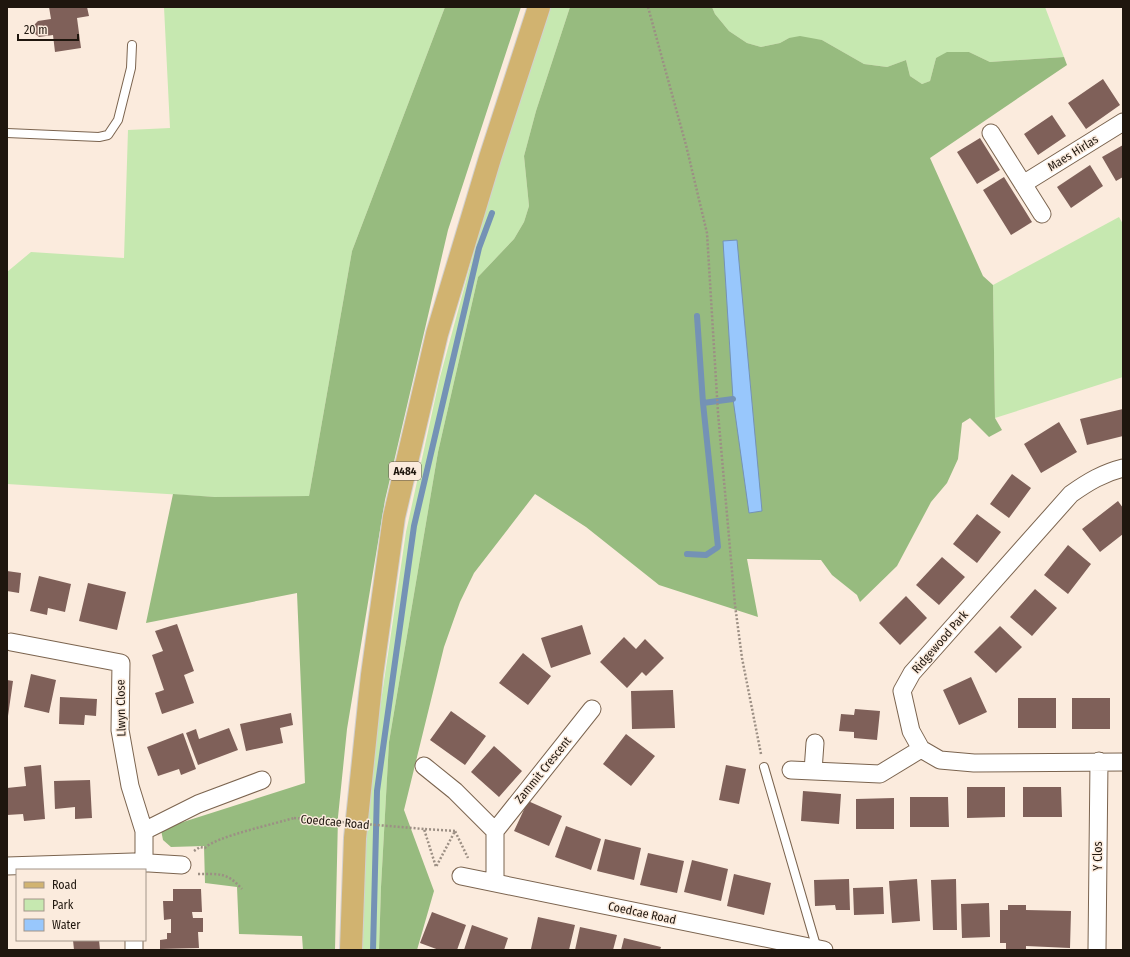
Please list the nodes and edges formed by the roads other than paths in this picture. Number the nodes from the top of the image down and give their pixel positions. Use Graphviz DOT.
graph roads {
  1 [pos="539,7"];
  2 [pos="132,45"];
  3 [pos="1123,122"];
  4 [pos="7,133"];
  5 [pos="991,133"];
  6 [pos="1023,184"];
  7 [pos="1042,214"];
  8 [pos="1123,468"];
  9 [pos="11,642"];
  10 [pos="592,709"];
  11 [pos="815,742"];
  12 [pos="921,749"];
  13 [pos="1099,761"];
  14 [pos="1123,762"];
  15 [pos="424,766"];
  16 [pos="764,767"];
  17 [pos="791,770"];
  18 [pos="813,771"];
  19 [pos="262,780"];
  20 [pos="144,831"];
  21 [pos="494,831"];
  22 [pos="136,865"];
  23 [pos="182,865"];
  24 [pos="7,866"];
  25 [pos="465,877"];
  26 [pos="495,883"];
  27 [pos="820,949"];
  28 [pos="351,950"];
  29 [pos="1097,950"];
  1 -- 28 [label="main road, A484"];
  2 -- 4 [label="lane"];
  3 -- 6 [label="street, Maes Hirlas"];
  5 -- 6 [label="street"];
  6 -- 7 [label="street"];
  8 -- 12 [label="street, Ridgewood Park"];
  9 -- 20 [label="street, Llwyn Close"];
  10 -- 21 [label="street, Zammit Crescent"];
  11 -- 18 [label="street"];
  12 -- 13 [label="street"];
  12 -- 18 [label="street"];
  13 -- 14 [label="street"];
  13 -- 29 [label="street, Y Clos"];
  15 -- 21 [label="street"];
  16 -- 27 [label="lane"];
  17 -- 18 [label="street"];
  19 -- 20 [label="street"];
  20 -- 22 [label="street, Llwyn Close"];
  21 -- 26 [label="street"];
  22 -- 23 [label="street"];
  22 -- 24 [label="street"];
  25 -- 26 [label="street, Coedcae Road"];
  26 -- 27 [label="street, Coedcae Road"];
}
